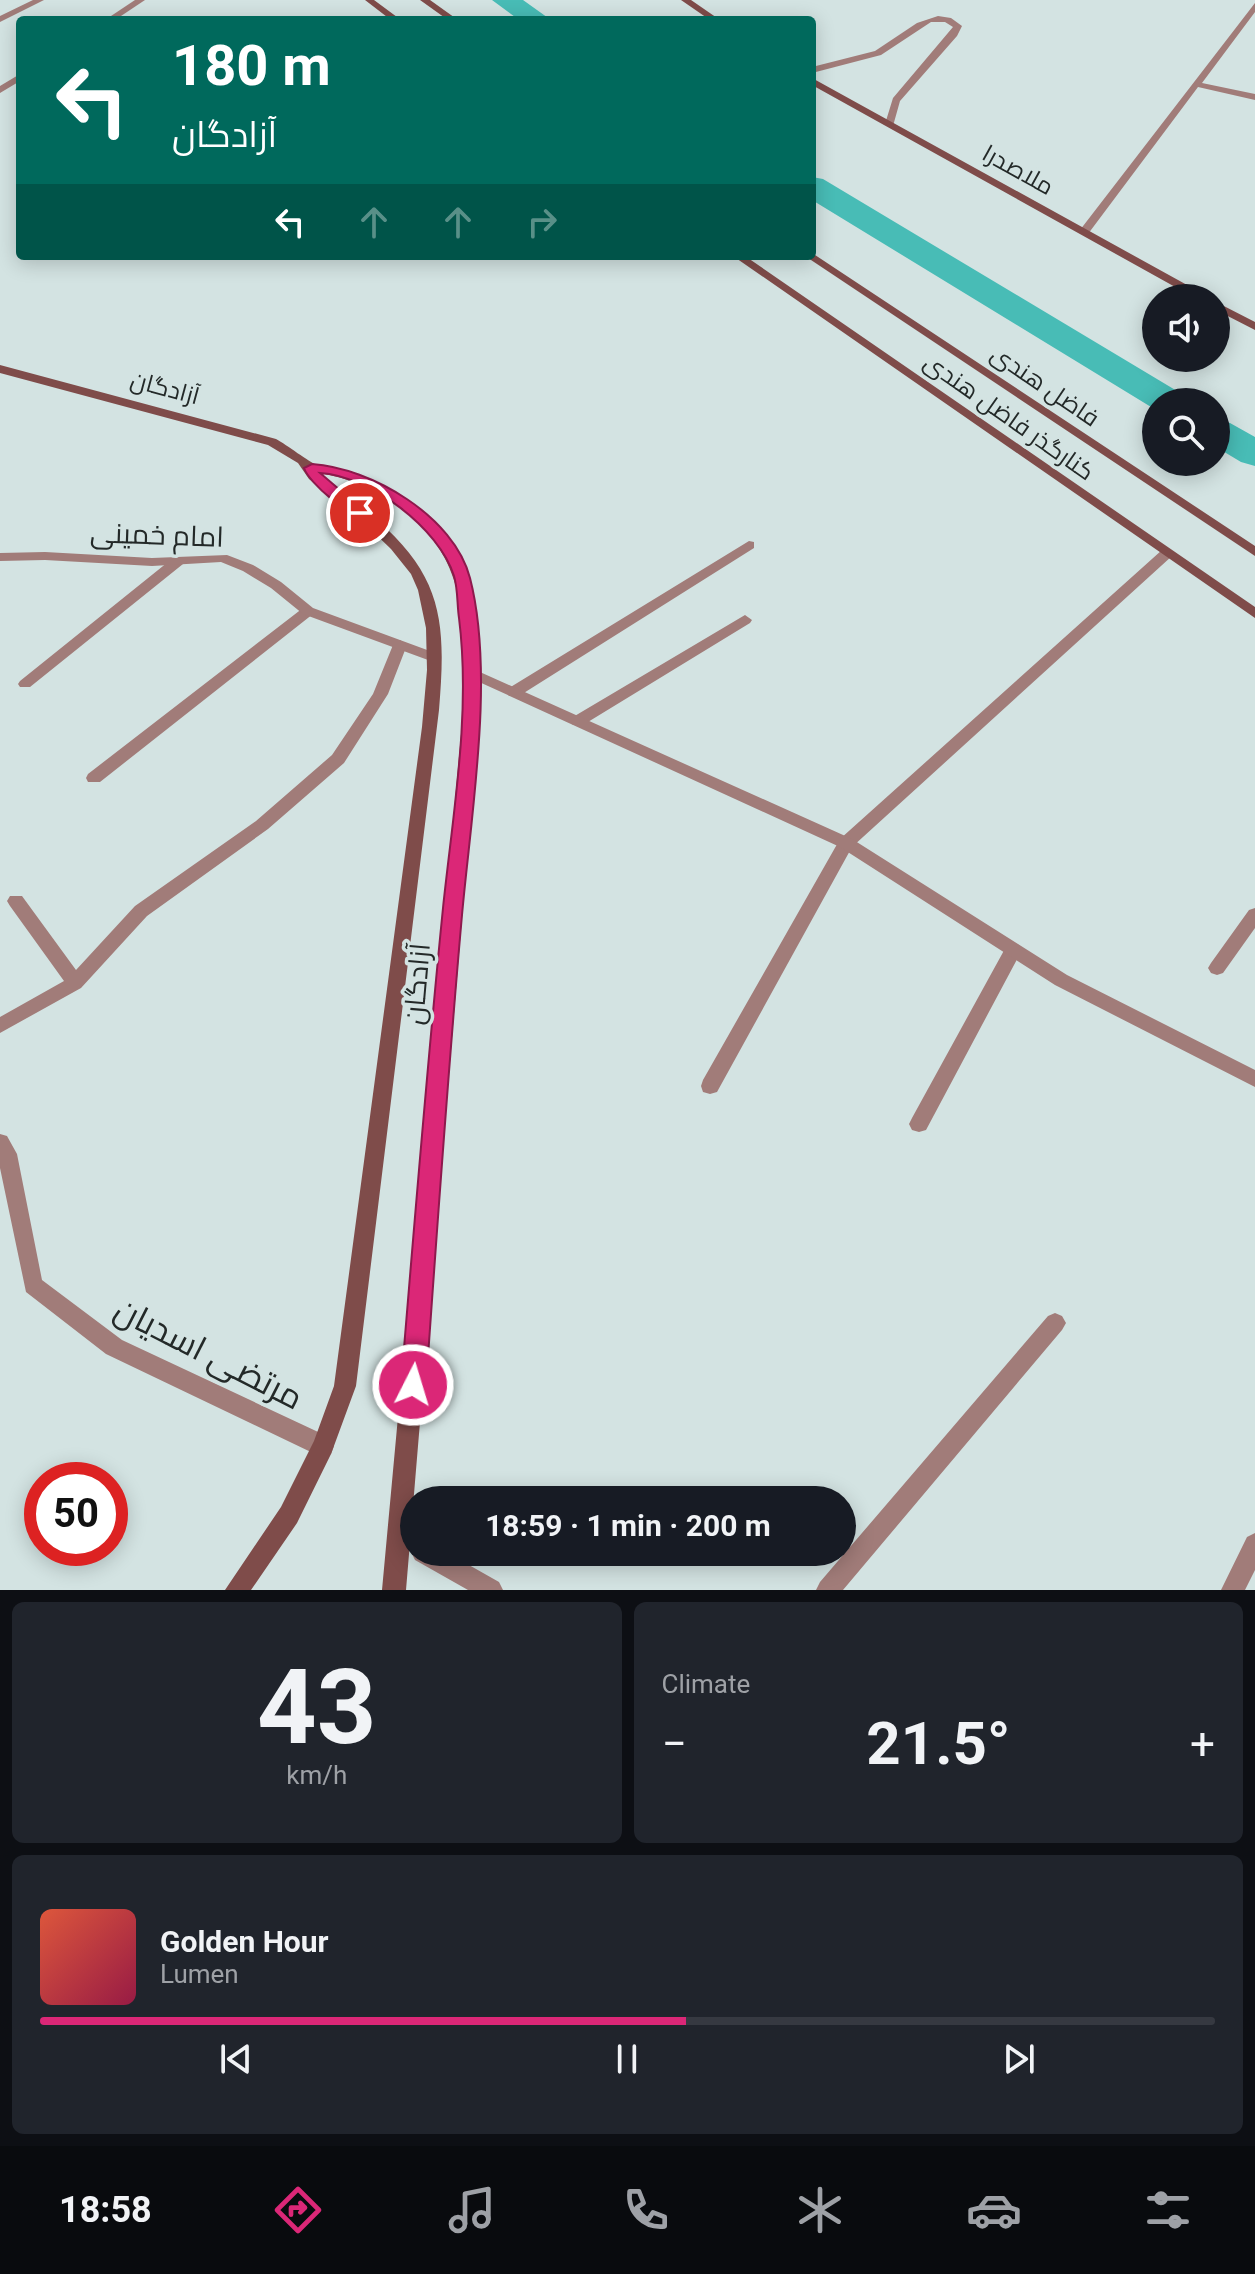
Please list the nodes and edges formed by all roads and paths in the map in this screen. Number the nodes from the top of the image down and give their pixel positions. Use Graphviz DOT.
graph roads {
  1 [pos="40,0"];
  2 [pos="141,0"];
  3 [pos="369,0"];
  4 [pos="424,0"];
  5 [pos="685,0"];
  6 [pos="1255,6"];
  7 [pos="115,16"];
  8 [pos="391,16"];
  9 [pos="448,16"];
  10 [pos="710,16"];
  11 [pos="0,19"];
  12 [pos="816,69"];
  13 [pos="816,83"];
  14 [pos="1196,84"];
  15 [pos="1255,97"];
  16 [pos="890,124"];
  17 [pos="1084,232"];
  18 [pos="816,259"];
  19 [pos="744,260"];
  20 [pos="1178,284"];
  21 [pos="1230,313"];
  22 [pos="1255,327"];
  23 [pos="0,369"];
  24 [pos="312,468"];
  25 [pos="749,545"];
  26 [pos="1255,552"];
  27 [pos="1167,553"];
  28 [pos="0,557"];
  29 [pos="178,561"];
  30 [pos="308,611"];
  31 [pos="1255,614"];
  32 [pos="745,620"];
  33 [pos="400,645"];
  34 [pos="433,657"];
  35 [pos="471,673"];
  36 [pos="25,684"];
  37 [pos="514,692"];
  38 [pos="578,721"];
  39 [pos="94,778"];
  40 [pos="846,843"];
  41 [pos="16,901"];
  42 [pos="1255,915"];
  43 [pos="1013,950"];
  44 [pos="1217,968"];
  45 [pos="75,983"];
  46 [pos="0,1026"];
  47 [pos="1255,1079"];
  48 [pos="710,1086"];
  49 [pos="919,1124"];
  50 [pos="0,1142"];
  51 [pos="1055,1323"];
  52 [pos="323,1446"];
  53 [pos="411,1486"];
  54 [pos="1255,1545"];
  55 [pos="401,1566"];
  56 [pos="448,1566"];
  57 [pos="237,1590"];
  58 [pos="394,1590"];
  59 [pos="491,1590"];
  60 [pos="828,1590"];
  61 [pos="1233,1590"];
  1 -- 11 [label="street"];
  2 -- 7 [label="street"];
  3 -- 8 [label="main road"];
  4 -- 9 [label="main road"];
  5 -- 10 [label="main road"];
  6 -- 14 [label="street"];
  12 -- 16 [label="street"];
  13 -- 16 [label="main road, ملاصدرا"];
  14 -- 15 [label="street"];
  14 -- 17 [label="street"];
  16 -- 17 [label="main road, ملاصدرا"];
  17 -- 20 [label="main road, ملاصدرا"];
  18 -- 26 [label="main road, فاضل هندی"];
  19 -- 27 [label="main road, کنارگذر فاضل هندی"];
  21 -- 22 [label="main road"];
  23 -- 24 [label="main road, آزادگان"];
  24 -- 34 [label="main road, آزادگان"];
  24 -- 35 [label="main road, آزادگان"];
  25 -- 37 [label="street"];
  27 -- 31 [label="main road, کنارگذر فاضل هندی"];
  27 -- 40 [label="street"];
  28 -- 29 [label="street, امام خمینی"];
  29 -- 30 [label="street, امام خمینی"];
  29 -- 36 [label="street"];
  30 -- 33 [label="street, امام خمینی"];
  30 -- 39 [label="street"];
  32 -- 38 [label="street"];
  33 -- 34 [label="street, امام خمینی"];
  33 -- 45 [label="street"];
  34 -- 52 [label="main road, آزادگان"];
  35 -- 37 [label="street"];
  35 -- 53 [label="main road, آزادگان"];
  37 -- 38 [label="street"];
  38 -- 40 [label="street"];
  40 -- 43 [label="street"];
  40 -- 48 [label="street"];
  41 -- 45 [label="street"];
  42 -- 44 [label="street"];
  43 -- 47 [label="street"];
  43 -- 49 [label="street"];
  45 -- 46 [label="street"];
  50 -- 52 [label="street, مرتضی اسدیان"];
  51 -- 60 [label="street"];
  52 -- 57 [label="main road, آزادگان"];
  54 -- 61 [label="street"];
  55 -- 58 [label="main road, آزادگان"];
  56 -- 59 [label="street"];
}
